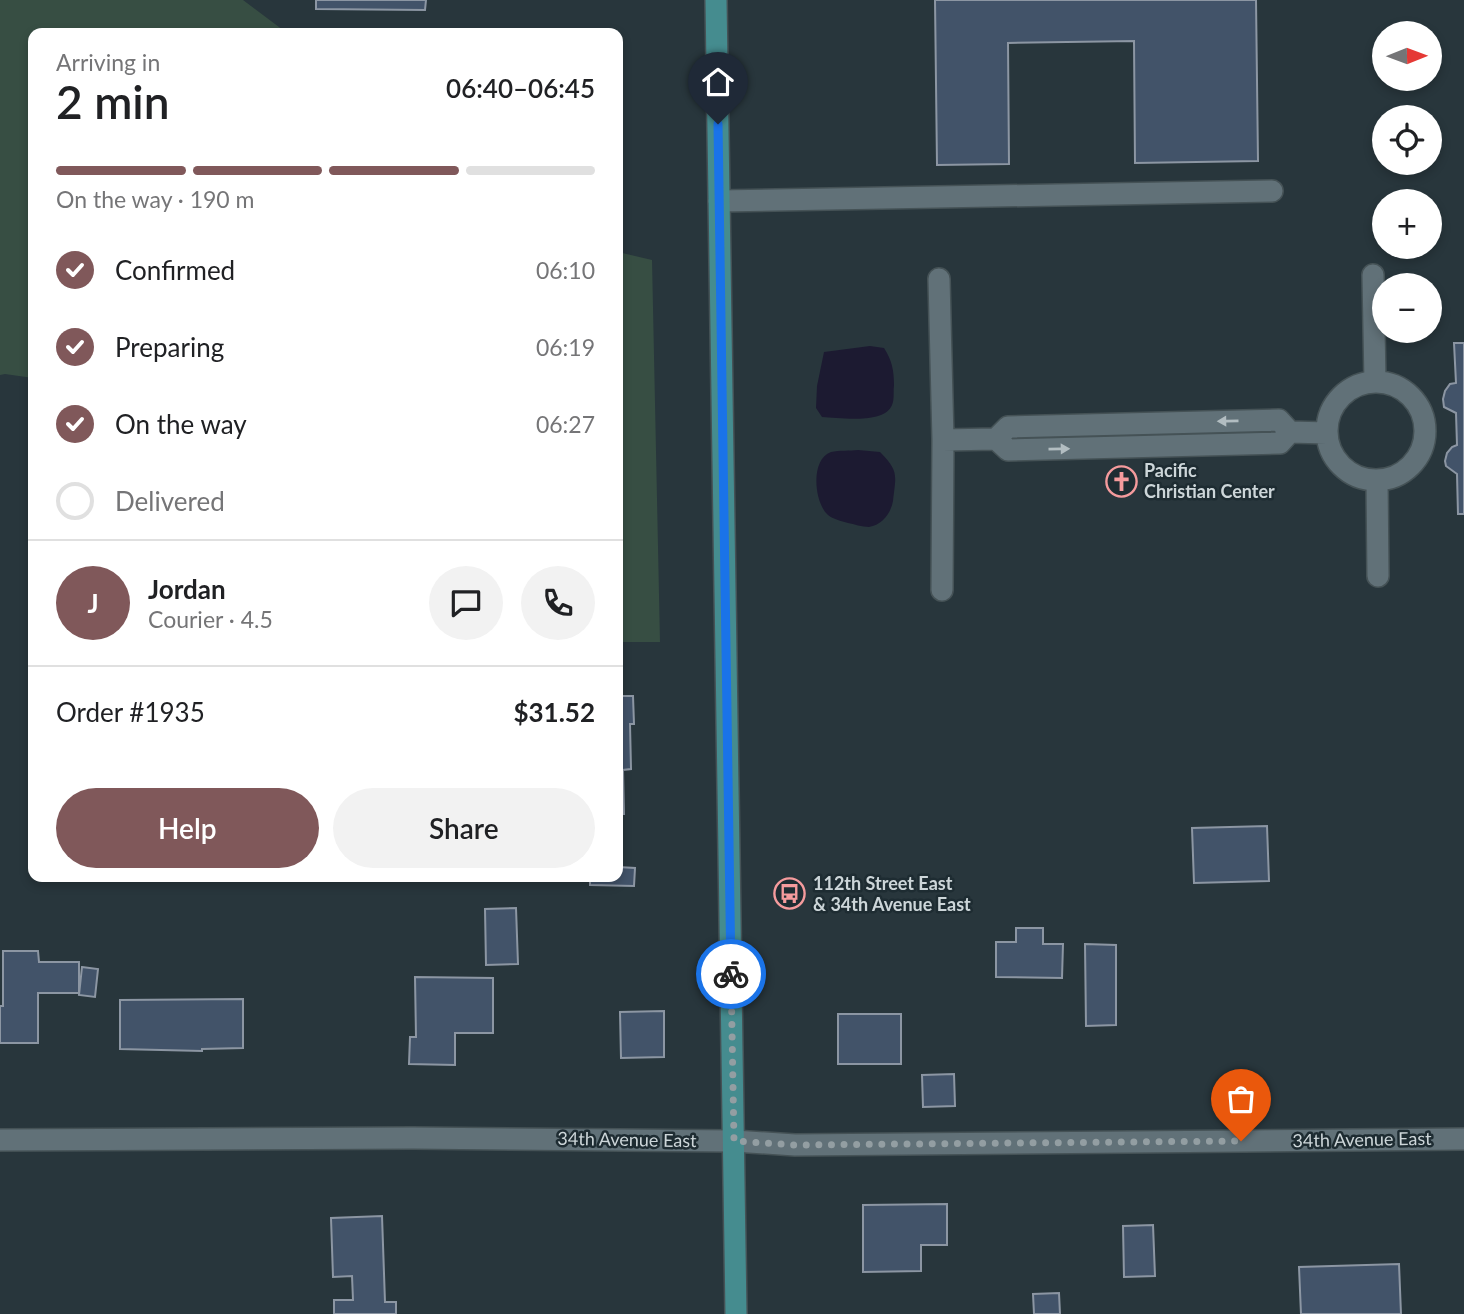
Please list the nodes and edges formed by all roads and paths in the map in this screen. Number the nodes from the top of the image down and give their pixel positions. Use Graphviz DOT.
graph roads {
  1 [pos="716,0"];
  2 [pos="1272,191"];
  3 [pos="719,201"];
  4 [pos="939,279"];
  5 [pos="1374,343"];
  6 [pos="1375,382"];
  7 [pos="1327,433"];
  8 [pos="943,440"];
  9 [pos="1377,480"];
  10 [pos="1378,576"];
  11 [pos="942,590"];
  12 [pos="1464,1139"];
  13 [pos="0,1140"];
  14 [pos="734,1141"];
  15 [pos="736,1314"];
  1 -- 3 [label="main road"];
  2 -- 3 [label="street"];
  3 -- 14 [label="main road"];
  4 -- 8 [label="street"];
  5 -- 6 [label="street"];
  6 -- 7 [label="street"];
  6 -- 9 [label="street"];
  7 -- 8 [label="street"];
  7 -- 9 [label="street"];
  8 -- 11 [label="street"];
  9 -- 10 [label="street"];
  12 -- 14 [label="street, 34th Avenue East"];
  13 -- 14 [label="street, 34th Avenue East"];
  14 -- 15 [label="main road"];
}
